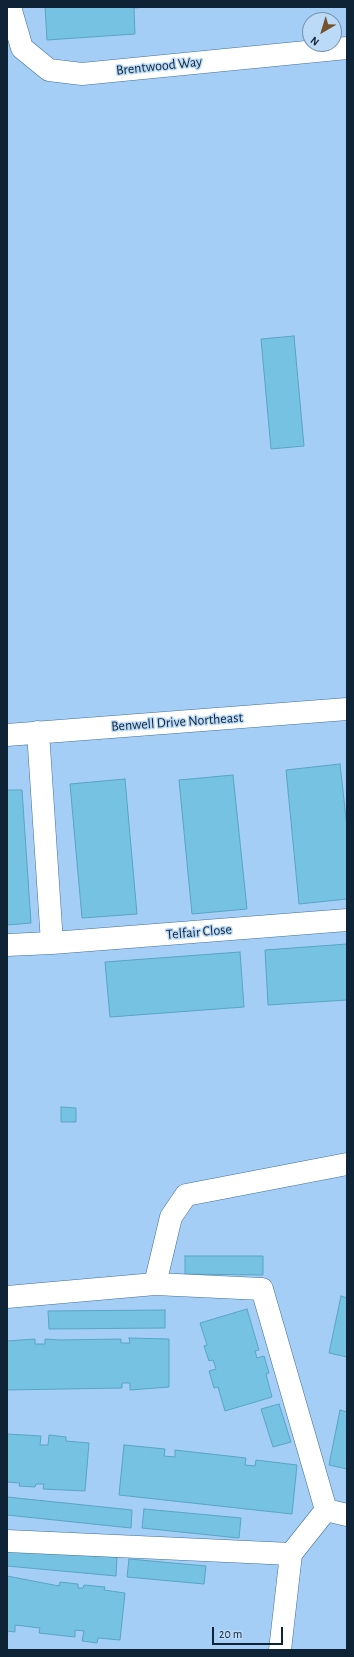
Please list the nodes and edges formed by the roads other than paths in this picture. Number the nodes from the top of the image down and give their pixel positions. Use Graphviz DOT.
graph roads {
  1 [pos="10,7"];
  2 [pos="347,48"];
  3 [pos="347,709"];
  4 [pos="38,732"];
  5 [pos="7,735"];
  6 [pos="347,920"];
  7 [pos="52,944"];
  8 [pos="7,945"];
  9 [pos="347,1164"];
  10 [pos="155,1284"];
  11 [pos="7,1297"];
  12 [pos="326,1510"];
  13 [pos="347,1515"];
  14 [pos="7,1540"];
  15 [pos="292,1554"];
  16 [pos="280,1650"];
  1 -- 2 [label="street, Brentwood Way"];
  3 -- 4 [label="street, Benwell Drive Northeast"];
  4 -- 5 [label="street, Benwell Drive Northeast"];
  4 -- 7 [label="street"];
  6 -- 7 [label="street, Telfair Close"];
  7 -- 8 [label="street, Telfair Close"];
  9 -- 10 [label="street"];
  10 -- 11 [label="street"];
  10 -- 12 [label="street"];
  12 -- 13 [label="street"];
  12 -- 15 [label="street"];
  14 -- 15 [label="street"];
  15 -- 16 [label="street"];
}
